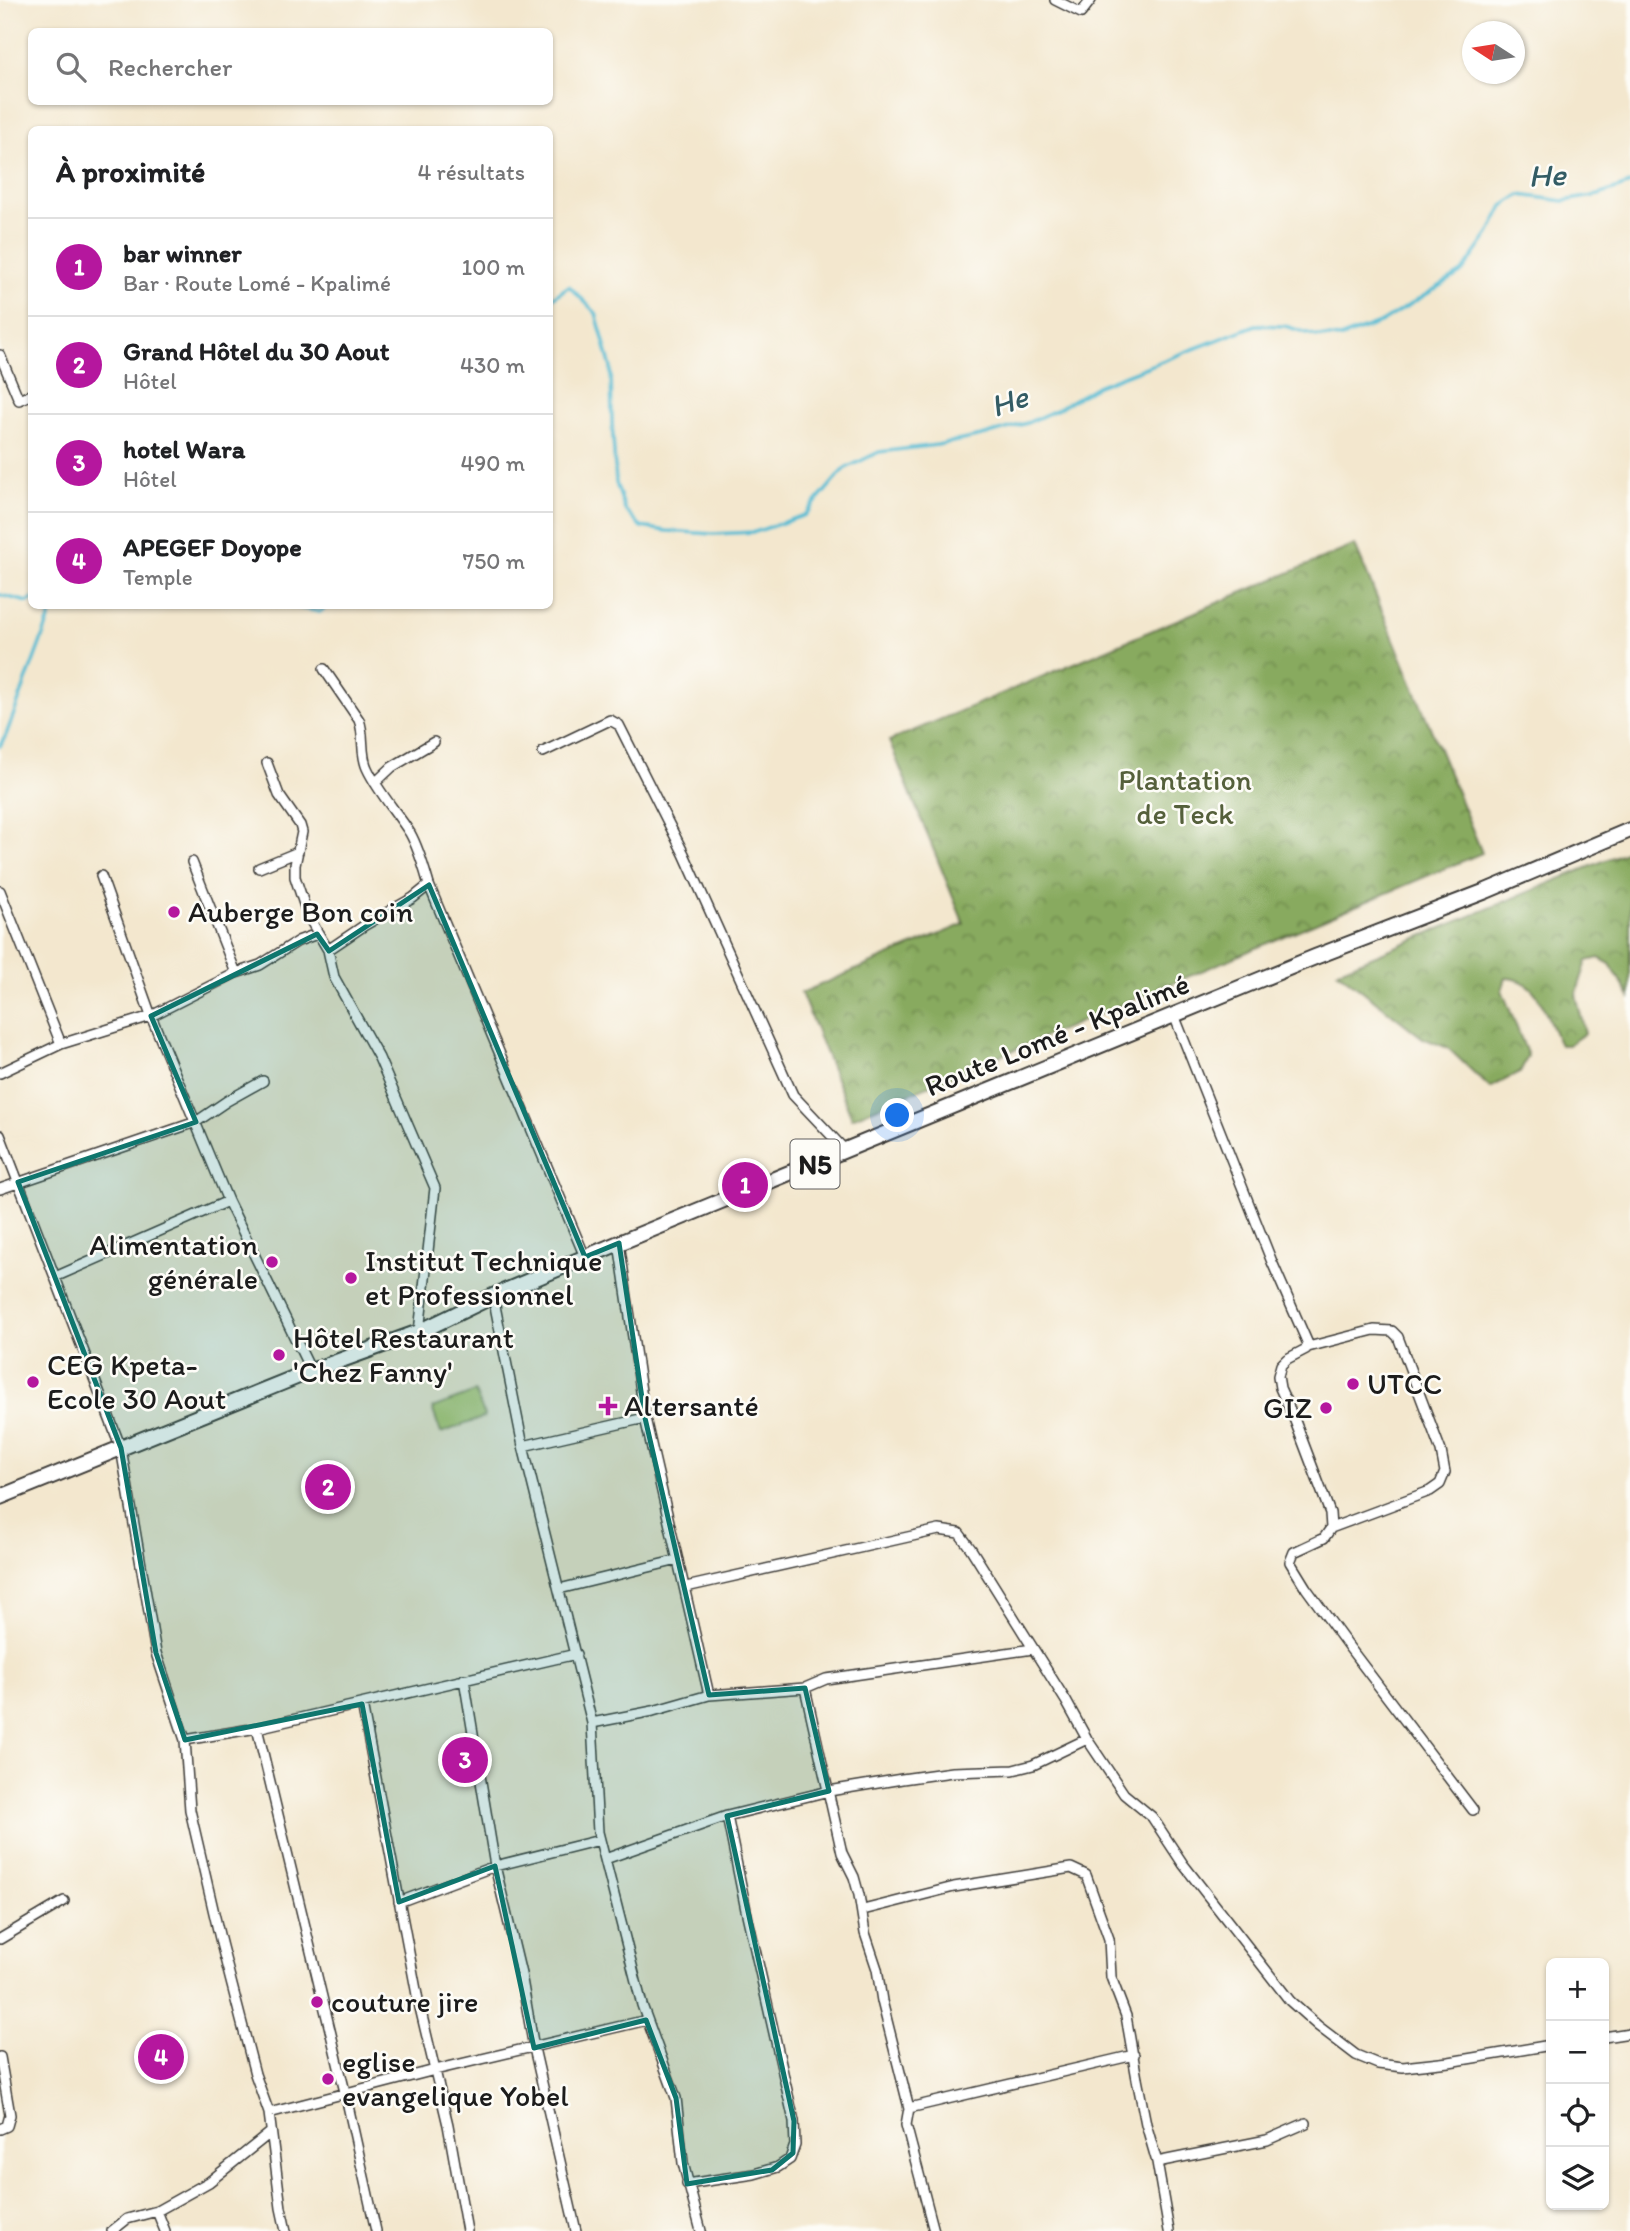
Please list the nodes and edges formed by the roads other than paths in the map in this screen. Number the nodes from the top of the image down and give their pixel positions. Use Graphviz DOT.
graph roads {
  1 [pos="1055,0"];
  2 [pos="1091,0"];
  3 [pos="0,355"];
  4 [pos="28,396"];
  5 [pos="324,669"];
  6 [pos="434,741"];
  7 [pos="543,752"];
  8 [pos="267,763"];
  9 [pos="375,783"];
  10 [pos="1630,830"];
  11 [pos="298,852"];
  12 [pos="192,862"];
  13 [pos="258,868"];
  14 [pos="101,876"];
  15 [pos="429,885"];
  16 [pos="0,891"];
  17 [pos="317,934"];
  18 [pos="328,950"];
  19 [pos="236,973"];
  20 [pos="1174,1015"];
  21 [pos="151,1016"];
  22 [pos="61,1044"];
  23 [pos="0,1073"];
  24 [pos="264,1081"];
  25 [pos="196,1122"];
  26 [pos="0,1135"];
  27 [pos="846,1151"];
  28 [pos="18,1182"];
  29 [pos="0,1189"];
  30 [pos="228,1200"];
  31 [pos="619,1243"];
  32 [pos="584,1257"];
  33 [pos="55,1278"];
  34 [pos="493,1296"];
  35 [pos="419,1332"];
  36 [pos="1308,1347"];
  37 [pos="311,1371"];
  38 [pos="645,1418"];
  39 [pos="523,1446"];
  40 [pos="121,1448"];
  41 [pos="0,1497"];
  42 [pos="1331,1528"];
  43 [pos="678,1560"];
  44 [pos="686,1587"];
  45 [pos="559,1589"];
  46 [pos="1033,1649"];
  47 [pos="576,1654"];
  48 [pos="464,1679"];
  49 [pos="805,1688"];
  50 [pos="709,1695"];
  51 [pos="362,1704"];
  52 [pos="592,1723"];
  53 [pos="257,1728"];
  54 [pos="186,1740"];
  55 [pos="1087,1740"];
  56 [pos="829,1791"];
  57 [pos="1473,1810"];
  58 [pos="727,1816"];
  59 [pos="600,1840"];
  60 [pos="605,1859"];
  61 [pos="495,1866"];
  62 [pos="64,1901"];
  63 [pos="399,1902"];
  64 [pos="863,1910"];
  65 [pos="0,1939"];
  66 [pos="647,2020"];
  67 [pos="1630,2033"];
  68 [pos="1609,2036"];
  69 [pos="1546,2046"];
  70 [pos="534,2048"];
  71 [pos="1134,2055"];
  72 [pos="0,2057"];
  73 [pos="435,2070"];
  74 [pos="345,2092"];
  75 [pos="909,2108"];
  76 [pos="269,2113"];
  77 [pos="1306,2123"];
  78 [pos="0,2129"];
  79 [pos="270,2133"];
  80 [pos="1157,2162"];
  81 [pos="687,2184"];
  82 [pos="156,2211"];
  83 [pos="112,2231"];
  84 [pos="165,2231"];
  85 [pos="286,2231"];
  86 [pos="376,2231"];
  87 [pos="467,2231"];
  88 [pos="576,2231"];
  89 [pos="701,2231"];
  90 [pos="934,2231"];
  91 [pos="1169,2231"];
  1 -- 2 [label="street"];
  3 -- 4 [label="street"];
  5 -- 9 [label="street"];
  6 -- 9 [label="street"];
  7 -- 27 [label="street"];
  8 -- 11 [label="street"];
  9 -- 15 [label="street"];
  10 -- 20 [label="main road, Route Lomé - Kpalimé / N5"];
  11 -- 13 [label="street"];
  11 -- 17 [label="street"];
  12 -- 19 [label="street"];
  14 -- 21 [label="street"];
  15 -- 18 [label="street"];
  15 -- 32 [label="street"];
  16 -- 22 [label="street"];
  17 -- 18 [label="street"];
  17 -- 19 [label="street"];
  18 -- 35 [label="street"];
  19 -- 21 [label="street"];
  20 -- 27 [label="main road, Route Lomé - Kpalimé / N5"];
  20 -- 36 [label="street"];
  21 -- 22 [label="street"];
  21 -- 25 [label="street"];
  22 -- 23 [label="street"];
  24 -- 25 [label="street"];
  25 -- 28 [label="street"];
  25 -- 30 [label="street"];
  26 -- 28 [label="street"];
  27 -- 31 [label="main road, Route Lomé - Kpalimé / N5"];
  28 -- 29 [label="street"];
  28 -- 33 [label="street"];
  30 -- 33 [label="street"];
  30 -- 37 [label="street"];
  31 -- 32 [label="main road, Route Lomé - Kpalimé / N5"];
  31 -- 38 [label="street"];
  32 -- 34 [label="main road, Route Lomé - Kpalimé / N5"];
  33 -- 40 [label="street"];
  34 -- 35 [label="main road, Route Lomé - Kpalimé / N5"];
  34 -- 39 [label="street"];
  35 -- 37 [label="main road, Route Lomé - Kpalimé / N5"];
  36 -- 42 [label="street"];
  36 -- 42 [label="street"];
  37 -- 40 [label="main road, Route Lomé - Kpalimé / N5"];
  38 -- 39 [label="street"];
  38 -- 43 [label="street"];
  39 -- 45 [label="street"];
  40 -- 41 [label="main road, Route Lomé - Kpalimé / N5"];
  40 -- 54 [label="street"];
  42 -- 57 [label="street"];
  43 -- 44 [label="street"];
  43 -- 45 [label="street"];
  44 -- 46 [label="street"];
  44 -- 50 [label="street"];
  45 -- 47 [label="street"];
  46 -- 49 [label="street"];
  46 -- 55 [label="street"];
  47 -- 48 [label="street"];
  47 -- 52 [label="street"];
  48 -- 51 [label="street"];
  48 -- 61 [label="street"];
  49 -- 50 [label="street"];
  49 -- 56 [label="street"];
  50 -- 52 [label="street"];
  51 -- 53 [label="street"];
  51 -- 63 [label="street"];
  52 -- 59 [label="street"];
  53 -- 54 [label="street"];
  53 -- 74 [label="street"];
  54 -- 76 [label="street"];
  55 -- 56 [label="street"];
  55 -- 69 [label="street"];
  56 -- 58 [label="street"];
  56 -- 64 [label="street"];
  58 -- 60 [label="street"];
  58 -- 81 [label="street"];
  59 -- 60 [label="street"];
  59 -- 61 [label="street"];
  60 -- 66 [label="street"];
  61 -- 63 [label="street"];
  61 -- 70 [label="street"];
  62 -- 65 [label="street"];
  63 -- 73 [label="street"];
  64 -- 71 [label="street"];
  64 -- 75 [label="street"];
  66 -- 70 [label="street"];
  66 -- 81 [label="street"];
  67 -- 68 [label="street"];
  70 -- 73 [label="street"];
  70 -- 88 [label="street"];
  71 -- 75 [label="street"];
  71 -- 80 [label="street"];
  72 -- 78 [label="street"];
  73 -- 74 [label="street"];
  73 -- 87 [label="street"];
  74 -- 76 [label="street"];
  74 -- 86 [label="street"];
  75 -- 90 [label="street"];
  76 -- 79 [label="street"];
  77 -- 80 [label="street"];
  79 -- 82 [label="street"];
  79 -- 85 [label="street"];
  80 -- 91 [label="street"];
  81 -- 89 [label="street"];
  82 -- 83 [label="street"];
  82 -- 84 [label="street"];
}
